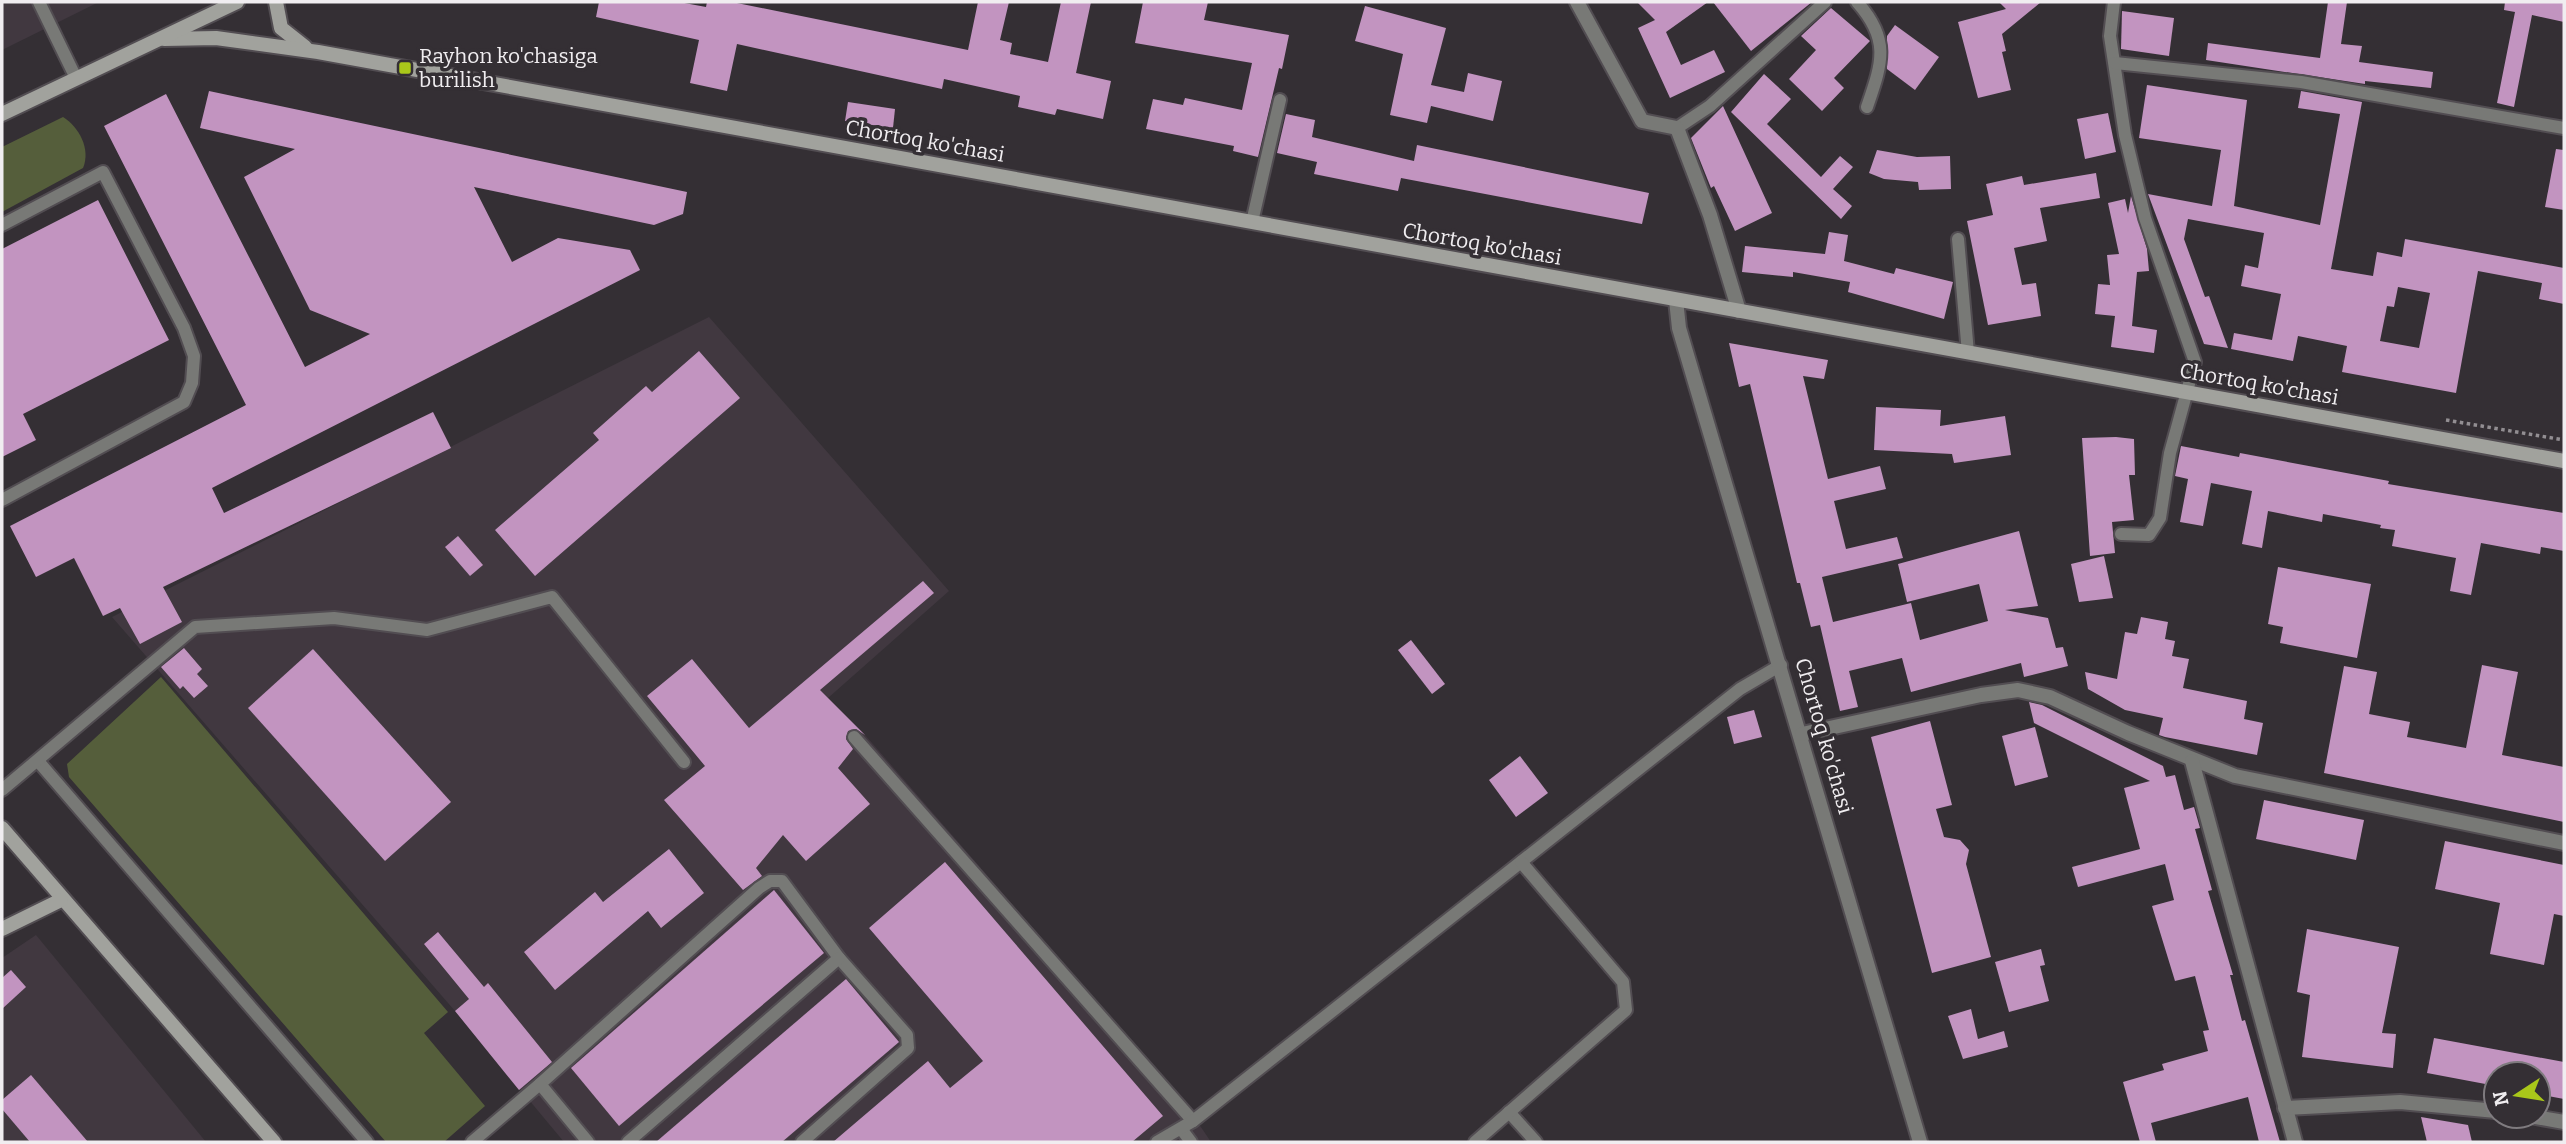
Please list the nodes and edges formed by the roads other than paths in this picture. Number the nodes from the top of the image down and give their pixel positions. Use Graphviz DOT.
graph roads {
  1 [pos="39,2"];
  2 [pos="237,2"];
  3 [pos="276,2"];
  4 [pos="1825,2"];
  5 [pos="1857,2"];
  6 [pos="2114,2"];
  7 [pos="1580,3"];
  8 [pos="164,39"];
  9 [pos="318,52"];
  10 [pos="2115,63"];
  11 [pos="76,78"];
  12 [pos="1280,100"];
  13 [pos="1867,107"];
  14 [pos="2,114"];
  15 [pos="1677,128"];
  16 [pos="2564,128"];
  17 [pos="1252,222"];
  18 [pos="2,225"];
  19 [pos="1958,239"];
  20 [pos="1676,300"];
  21 [pos="1740,311"];
  22 [pos="1968,353"];
  23 [pos="2186,392"];
  24 [pos="2564,461"];
  25 [pos="2,500"];
  26 [pos="2121,534"];
  27 [pos="1781,665"];
  28 [pos="1802,734"];
  29 [pos="854,737"];
  30 [pos="38,761"];
  31 [pos="2192,761"];
  32 [pos="684,762"];
  33 [pos="2,790"];
  34 [pos="2,828"];
  35 [pos="2564,843"];
  36 [pos="1521,862"];
  37 [pos="61,900"];
  38 [pos="2,929"];
  39 [pos="839,958"];
  40 [pos="540,1084"];
  41 [pos="2285,1108"];
  42 [pos="2482,1110"];
  43 [pos="1509,1112"];
  44 [pos="1193,1121"];
  45 [pos="1182,1130"];
  46 [pos="274,1142"];
  47 [pos="367,1142"];
  48 [pos="472,1142"];
  49 [pos="589,1142"];
  50 [pos="628,1142"];
  51 [pos="802,1142"];
  52 [pos="1157,1142"];
  53 [pos="1191,1142"];
  54 [pos="1475,1142"];
  55 [pos="1536,1142"];
  56 [pos="1920,1142"];
  57 [pos="2295,1142"];
  1 -- 11 [label="lane"];
  2 -- 8 [label="street"];
  3 -- 9 [label="street"];
  4 -- 15 [label="lane"];
  5 -- 13 [label="lane"];
  6 -- 10 [label="lane"];
  7 -- 15 [label="street"];
  8 -- 9 [label="street, Chortoq ko'chasi"];
  8 -- 11 [label="street"];
  9 -- 17 [label="street, Chortoq ko'chasi"];
  10 -- 16 [label="lane"];
  10 -- 23 [label="lane"];
  11 -- 14 [label="street"];
  12 -- 17 [label="lane"];
  15 -- 21 [label="street"];
  17 -- 20 [label="street, Chortoq ko'chasi"];
  18 -- 25 [label="lane"];
  19 -- 22 [label="lane"];
  20 -- 21 [label="street, Chortoq ko'chasi"];
  20 -- 27 [label="street, Chortoq ko'chasi"];
  21 -- 22 [label="street, Chortoq ko'chasi"];
  22 -- 23 [label="street, Chortoq ko'chasi"];
  23 -- 24 [label="street, Chortoq ko'chasi"];
  23 -- 26 [label="lane"];
  27 -- 28 [label="street, Chortoq ko'chasi"];
  27 -- 36 [label="lane"];
  28 -- 31 [label="street"];
  28 -- 56 [label="street, Chortoq ko'chasi"];
  29 -- 44 [label="lane"];
  30 -- 32 [label="lane"];
  30 -- 33 [label="lane"];
  30 -- 47 [label="lane"];
  31 -- 35 [label="street"];
  31 -- 41 [label="street"];
  34 -- 37 [label="street"];
  36 -- 43 [label="lane"];
  36 -- 44 [label="lane"];
  37 -- 38 [label="street"];
  37 -- 46 [label="street"];
  39 -- 40 [label="lane"];
  39 -- 50 [label="lane"];
  39 -- 51 [label="lane"];
  40 -- 48 [label="lane"];
  40 -- 49 [label="lane"];
  41 -- 42 [label="street"];
  41 -- 57 [label="street"];
  43 -- 54 [label="lane"];
  43 -- 55 [label="lane"];
  44 -- 45 [label="lane"];
  45 -- 52 [label="lane"];
  45 -- 53 [label="lane"];
}
